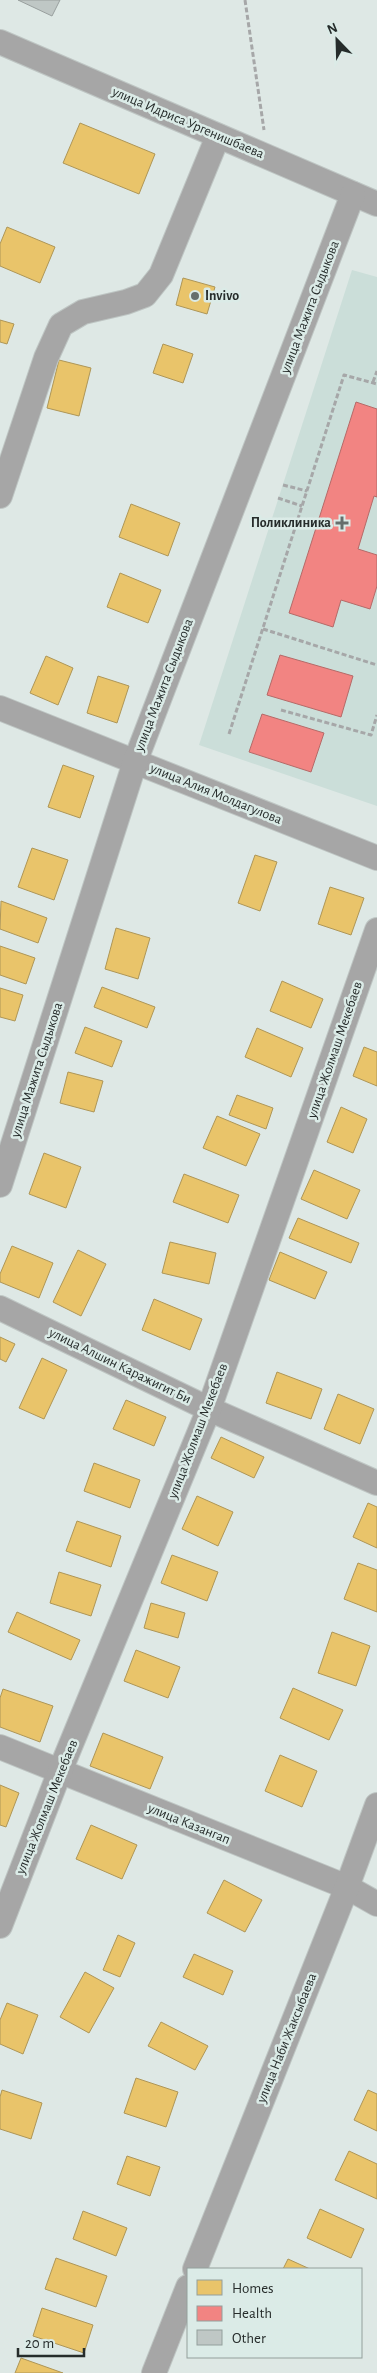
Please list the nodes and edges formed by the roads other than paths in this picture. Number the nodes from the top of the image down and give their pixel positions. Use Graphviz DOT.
graph roads {
  1 [pos="0,42"];
  2 [pos="218,136"];
  3 [pos="354,194"];
  4 [pos="377,204"];
  5 [pos="0,496"];
  6 [pos="0,708"];
  7 [pos="135,762"];
  8 [pos="377,858"];
  9 [pos="377,930"];
  10 [pos="0,1185"];
  11 [pos="0,1308"];
  12 [pos="209,1409"];
  13 [pos="377,1483"];
  14 [pos="0,1746"];
  15 [pos="60,1771"];
  16 [pos="377,1805"];
  17 [pos="347,1887"];
  18 [pos="377,1904"];
  19 [pos="0,1926"];
  20 [pos="195,2268"];
  21 [pos="187,2290"];
  22 [pos="154,2373"];
  1 -- 2 [label="street, улица Идриса Ургенишбаева"];
  2 -- 3 [label="street, улица Идриса Ургенишбаева"];
  2 -- 5 [label="street"];
  3 -- 4 [label="street, улица Идриса Ургенишбаева"];
  3 -- 7 [label="street, улица Мажита Сыдыкова"];
  6 -- 7 [label="street, улица Алия Молдагулова"];
  7 -- 8 [label="street, улица Алия Молдагулова"];
  7 -- 10 [label="street, улица Мажита Сыдыкова"];
  9 -- 12 [label="street, улица Жолмаш Мекебаев"];
  11 -- 12 [label="street, улица Алшин Каражигит Би"];
  12 -- 13 [label="street, улица Алшин Каражигит Би"];
  12 -- 15 [label="street, улица Жолмаш Мекебаев"];
  14 -- 15 [label="street, улица Казангап"];
  15 -- 17 [label="street, улица Казангап"];
  15 -- 19 [label="street, улица Жолмаш Мекебаев"];
  16 -- 17 [label="street, улица Наби Жаксыбаева"];
  17 -- 18 [label="street, улица Казангап"];
  17 -- 20 [label="street, улица Наби Жаксыбаева"];
  21 -- 22 [label="street"];
}
